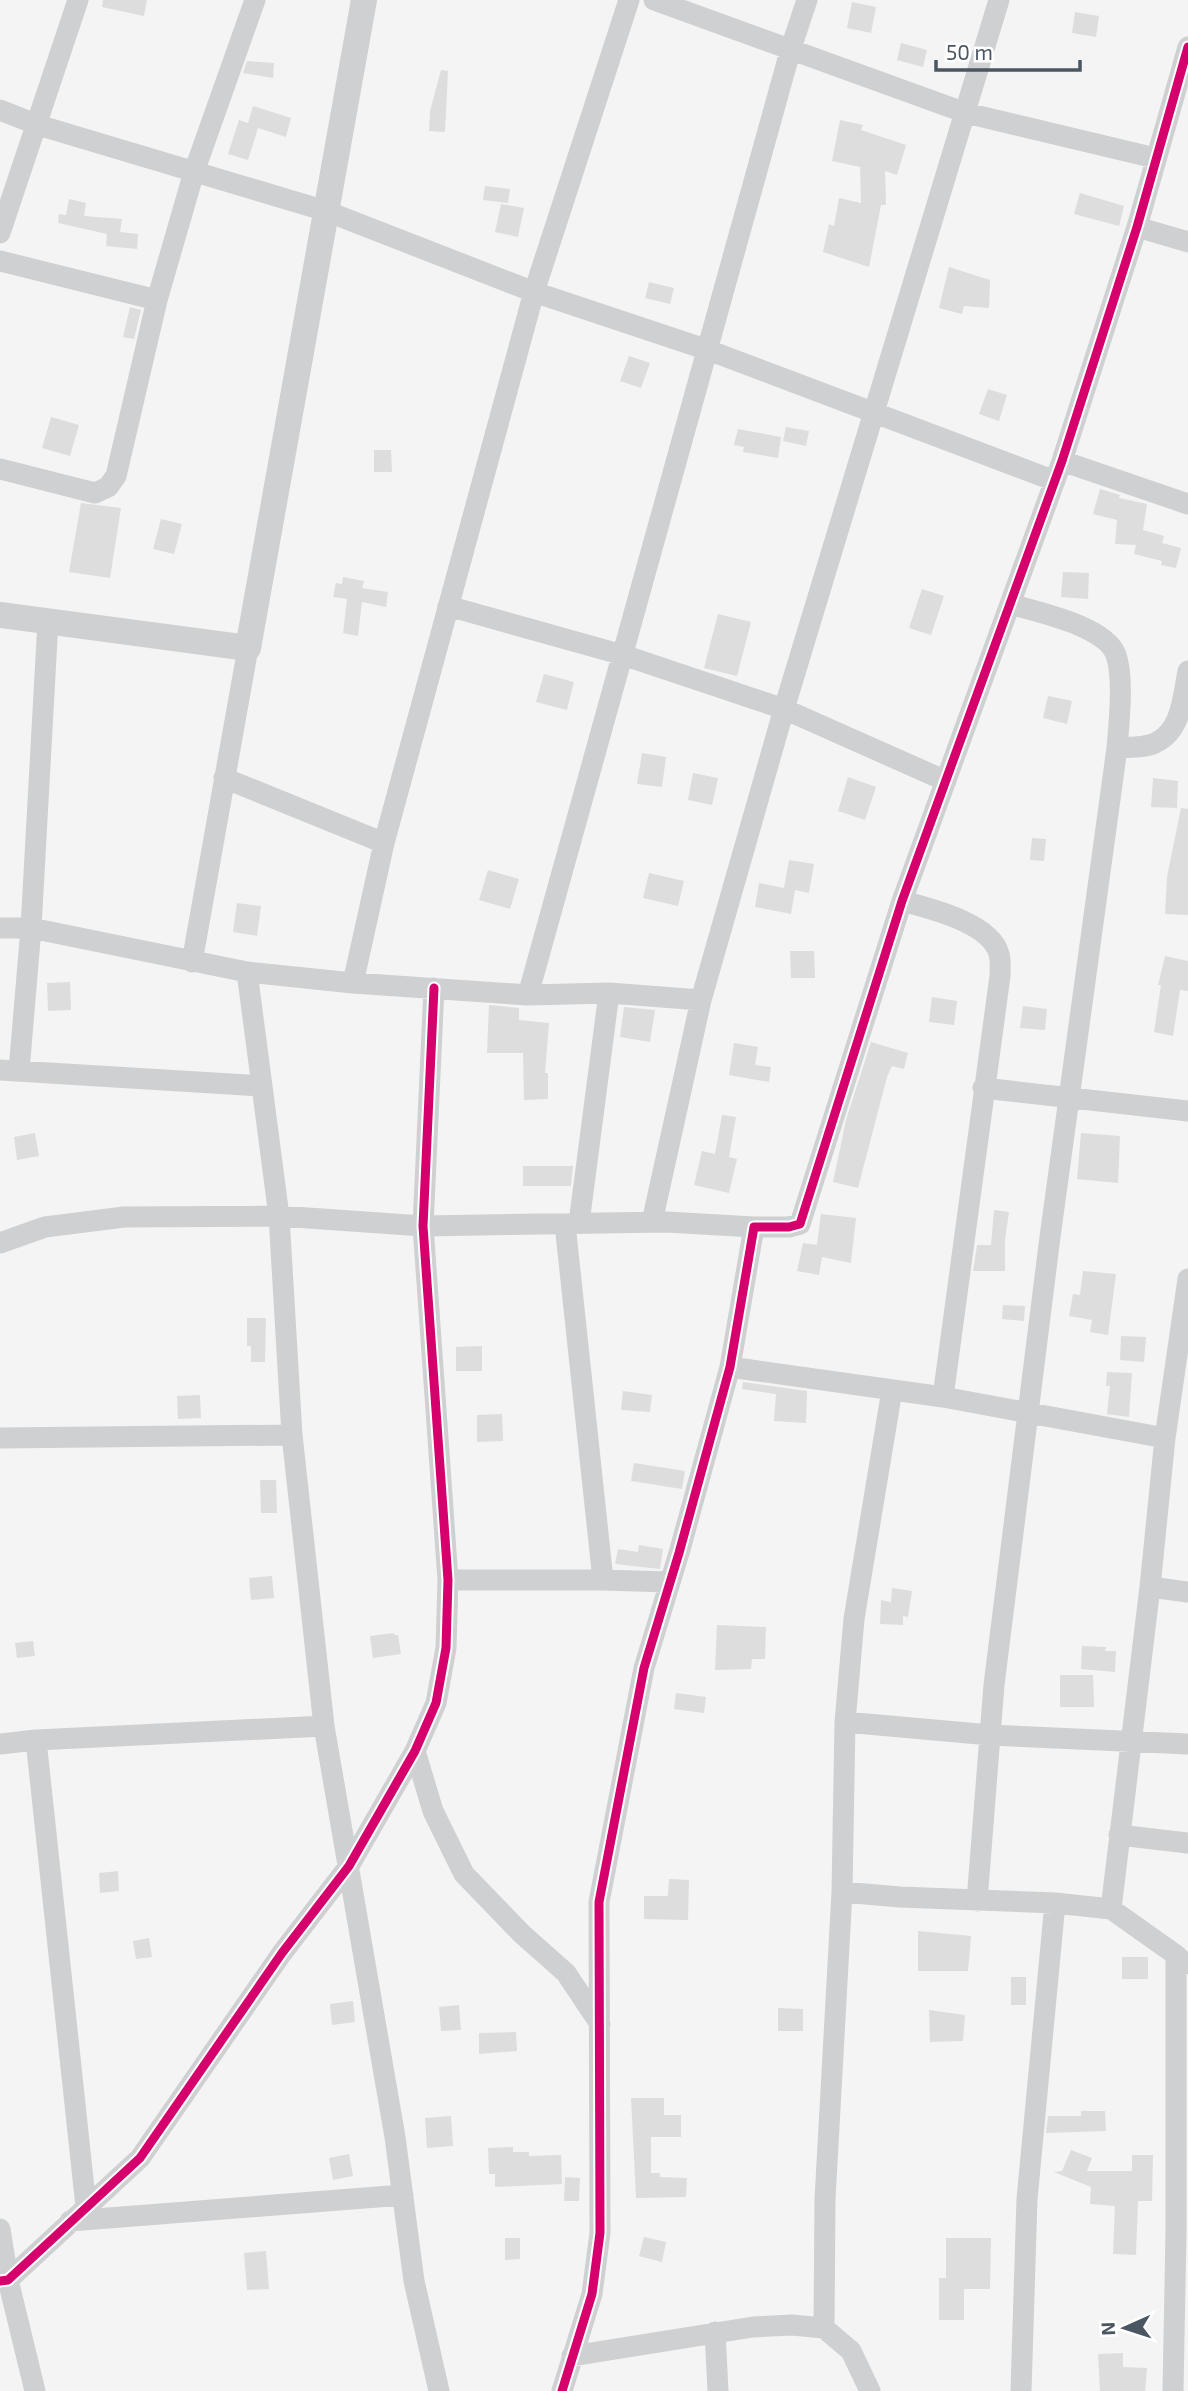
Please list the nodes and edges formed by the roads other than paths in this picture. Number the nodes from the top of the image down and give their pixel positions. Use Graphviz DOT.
graph roads {
  1 [pos="78,0"];
  2 [pos="255,0"];
  3 [pos="364,0"];
  4 [pos="629,0"];
  5 [pos="654,0"];
  6 [pos="807,0"];
  7 [pos="999,0"];
  8 [pos="1188,47"];
  9 [pos="791,48"];
  10 [pos="1184,71"];
  11 [pos="0,110"];
  12 [pos="966,113"];
  13 [pos="38,125"];
  14 [pos="1155,158"];
  15 [pos="194,172"];
  16 [pos="326,211"];
  17 [pos="1137,227"];
  18 [pos="0,233"];
  19 [pos="1188,242"];
  20 [pos="0,261"];
  21 [pos="534,292"];
  22 [pos="157,300"];
  23 [pos="708,350"];
  24 [pos="875,413"];
  25 [pos="1062,461"];
  26 [pos="0,469"];
  27 [pos="1055,481"];
  28 [pos="1188,504"];
  29 [pos="1010,604"];
  30 [pos="448,606"];
  31 [pos="0,615"];
  32 [pos="48,621"];
  33 [pos="248,648"];
  34 [pos="623,656"];
  35 [pos="1188,671"];
  36 [pos="783,709"];
  37 [pos="1117,748"];
  38 [pos="224,778"];
  39 [pos="946,781"];
  40 [pos="384,843"];
  41 [pos="902,901"];
  42 [pos="0,928"];
  43 [pos="31,929"];
  44 [pos="191,962"];
  45 [pos="247,972"];
  46 [pos="353,983"];
  47 [pos="435,988"];
  48 [pos="609,993"];
  49 [pos="528,995"];
  50 [pos="701,1000"];
  51 [pos="10,1070"];
  52 [pos="262,1086"];
  53 [pos="984,1088"];
  54 [pos="1070,1097"];
  55 [pos="1188,1111"];
  56 [pos="279,1216"];
  57 [pos="652,1222"];
  58 [pos="572,1224"];
  59 [pos="423,1226"];
  60 [pos="754,1227"];
  61 [pos="0,1243"];
  62 [pos="1188,1279"];
  63 [pos="730,1367"];
  64 [pos="892,1390"];
  65 [pos="943,1397"];
  66 [pos="1028,1412"];
  67 [pos="292,1435"];
  68 [pos="0,1438"];
  69 [pos="1166,1438"];
  70 [pos="448,1580"];
  71 [pos="603,1580"];
  72 [pos="669,1582"];
  73 [pos="1150,1587"];
  74 [pos="1188,1591"];
  75 [pos="845,1722"];
  76 [pos="324,1726"];
  77 [pos="990,1735"];
  78 [pos="36,1740"];
  79 [pos="1131,1740"];
  80 [pos="0,1744"];
  81 [pos="1188,1744"];
  82 [pos="415,1751"];
  83 [pos="1119,1835"];
  84 [pos="1188,1843"];
  85 [pos="349,1866"];
  86 [pos="842,1892"];
  87 [pos="977,1901"];
  88 [pos="1055,1903"];
  89 [pos="1111,1909"];
  90 [pos="1182,1961"];
  91 [pos="600,2024"];
  92 [pos="403,2195"];
  93 [pos="78,2214"];
  94 [pos="0,2229"];
  95 [pos="4,2281"];
  96 [pos="824,2328"];
  97 [pos="715,2332"];
  98 [pos="572,2356"];
  99 [pos="35,2391"];
  100 [pos="439,2391"];
  101 [pos="562,2391"];
  102 [pos="718,2391"];
  103 [pos="870,2391"];
  104 [pos="1021,2391"];
  105 [pos="1173,2391"];
  1 -- 13 [label="street"];
  2 -- 15 [label="street"];
  3 -- 16 [label="street"];
  4 -- 21 [label="street"];
  5 -- 9 [label="street"];
  6 -- 9 [label="street"];
  7 -- 12 [label="street"];
  8 -- 10 [label="street"];
  9 -- 12 [label="street"];
  9 -- 23 [label="street"];
  10 -- 14 [label="street"];
  11 -- 13 [label="street"];
  12 -- 14 [label="street"];
  12 -- 24 [label="street"];
  13 -- 15 [label="street"];
  13 -- 18 [label="street"];
  14 -- 17 [label="street"];
  15 -- 16 [label="street"];
  15 -- 22 [label="street"];
  16 -- 21 [label="street"];
  16 -- 33 [label="street"];
  17 -- 19 [label="street"];
  17 -- 25 [label="street"];
  20 -- 22 [label="street"];
  21 -- 23 [label="street"];
  21 -- 30 [label="street"];
  22 -- 26 [label="street"];
  23 -- 24 [label="street"];
  23 -- 34 [label="street"];
  24 -- 27 [label="street"];
  24 -- 36 [label="street"];
  25 -- 27 [label="street"];
  25 -- 28 [label="street"];
  27 -- 29 [label="street"];
  29 -- 37 [label="street"];
  29 -- 39 [label="street"];
  30 -- 34 [label="street"];
  30 -- 40 [label="street"];
  31 -- 32 [label="street"];
  32 -- 33 [label="street"];
  32 -- 43 [label="street"];
  33 -- 38 [label="street"];
  34 -- 36 [label="street"];
  34 -- 49 [label="street"];
  35 -- 37 [label="street"];
  36 -- 39 [label="street"];
  36 -- 50 [label="street"];
  37 -- 54 [label="street"];
  38 -- 40 [label="street"];
  38 -- 44 [label="street"];
  39 -- 41 [label="street"];
  40 -- 46 [label="street"];
  41 -- 53 [label="street"];
  41 -- 60 [label="street"];
  42 -- 43 [label="street"];
  43 -- 44 [label="street"];
  43 -- 51 [label="street"];
  44 -- 45 [label="street"];
  45 -- 46 [label="street"];
  45 -- 52 [label="street"];
  46 -- 47 [label="street"];
  47 -- 49 [label="street"];
  47 -- 59 [label="street"];
  48 -- 49 [label="street"];
  48 -- 50 [label="street"];
  48 -- 58 [label="street"];
  50 -- 57 [label="street"];
  51 -- 52 [label="street"];
  52 -- 56 [label="street"];
  53 -- 54 [label="street"];
  53 -- 65 [label="street"];
  54 -- 55 [label="street"];
  54 -- 66 [label="street"];
  56 -- 59 [label="street"];
  56 -- 61 [label="street"];
  56 -- 67 [label="street"];
  57 -- 58 [label="street"];
  57 -- 60 [label="street"];
  58 -- 59 [label="street"];
  58 -- 71 [label="street"];
  59 -- 70 [label="street"];
  60 -- 63 [label="street"];
  62 -- 69 [label="street"];
  63 -- 64 [label="street"];
  63 -- 72 [label="street"];
  64 -- 65 [label="street"];
  64 -- 75 [label="street"];
  65 -- 66 [label="street"];
  66 -- 69 [label="street"];
  66 -- 77 [label="street"];
  67 -- 68 [label="street"];
  67 -- 76 [label="street"];
  69 -- 73 [label="street"];
  70 -- 71 [label="street"];
  70 -- 82 [label="street"];
  71 -- 72 [label="street"];
  72 -- 91 [label="street"];
  73 -- 74 [label="street"];
  73 -- 79 [label="street"];
  75 -- 77 [label="street"];
  75 -- 86 [label="street"];
  76 -- 78 [label="street"];
  76 -- 85 [label="street"];
  77 -- 79 [label="street"];
  77 -- 87 [label="street"];
  78 -- 80 [label="street"];
  78 -- 93 [label="street"];
  79 -- 81 [label="street"];
  79 -- 83 [label="street"];
  82 -- 85 [label="street"];
  82 -- 91 [label="street"];
  83 -- 84 [label="street"];
  83 -- 89 [label="street"];
  85 -- 92 [label="street"];
  85 -- 93 [label="street"];
  86 -- 87 [label="street"];
  86 -- 96 [label="street"];
  87 -- 88 [label="street"];
  88 -- 89 [label="street"];
  88 -- 104 [label="street"];
  89 -- 90 [label="street"];
  90 -- 105 [label="street"];
  91 -- 98 [label="street"];
  92 -- 93 [label="street"];
  92 -- 100 [label="street"];
  93 -- 95 [label="street"];
  94 -- 95 [label="street"];
  95 -- 99 [label="street"];
  96 -- 97 [label="street"];
  96 -- 103 [label="street"];
  97 -- 98 [label="street"];
  97 -- 102 [label="street"];
  98 -- 101 [label="street"];
}
